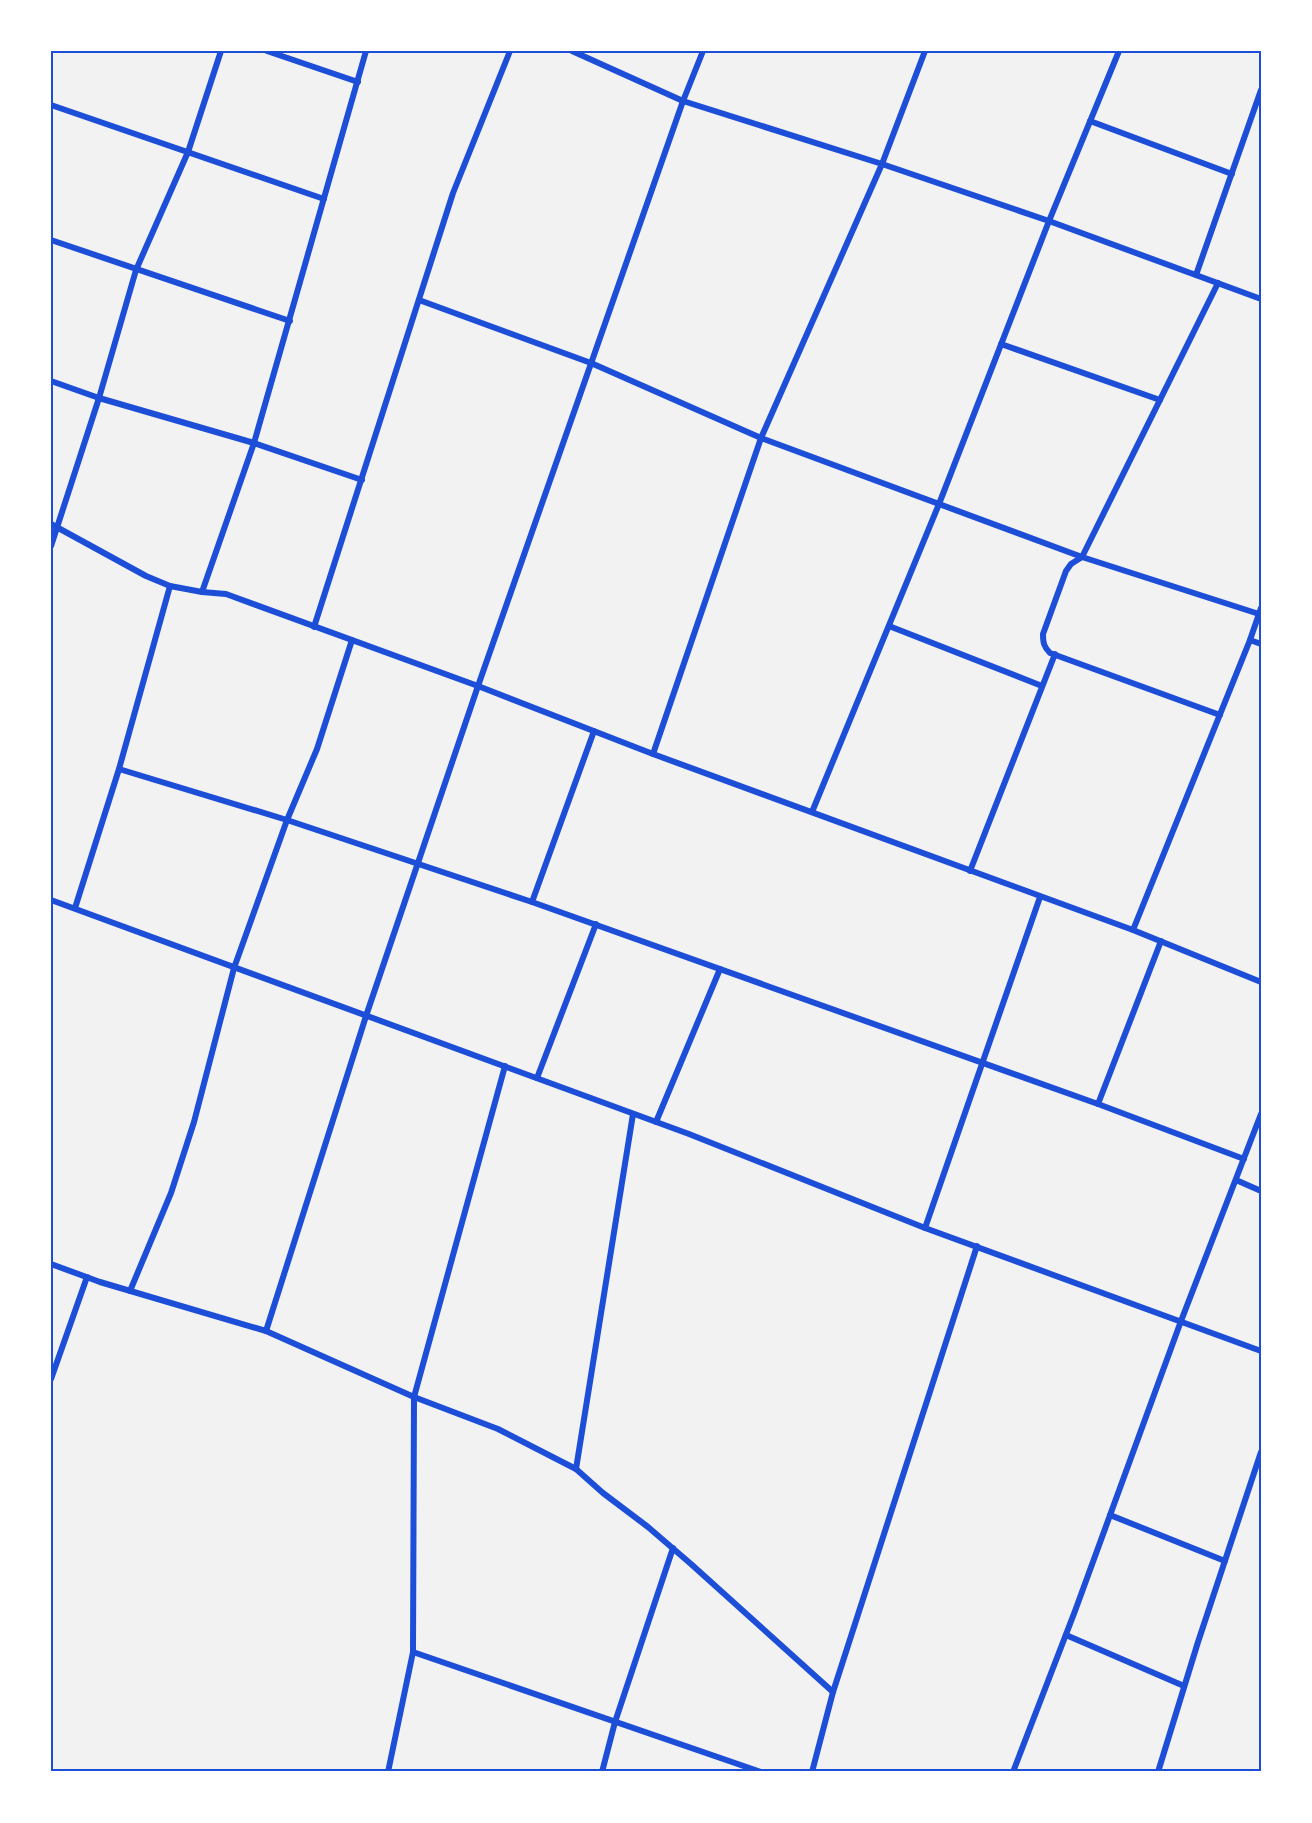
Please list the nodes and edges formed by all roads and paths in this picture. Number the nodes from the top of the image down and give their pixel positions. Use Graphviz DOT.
graph roads {
  1 [pos="221,51"];
  2 [pos="267,51"];
  3 [pos="366,51"];
  4 [pos="510,51"];
  5 [pos="572,51"];
  6 [pos="703,51"];
  7 [pos="925,51"];
  8 [pos="1119,51"];
  9 [pos="358,82"];
  10 [pos="1261,90"];
  11 [pos="682,101"];
  12 [pos="51,105"];
  13 [pos="1090,121"];
  14 [pos="188,152"];
  15 [pos="882,164"];
  16 [pos="1232,174"];
  17 [pos="324,199"];
  18 [pos="1049,221"];
  19 [pos="51,240"];
  20 [pos="136,270"];
  21 [pos="1196,275"];
  22 [pos="1218,283"];
  23 [pos="1261,299"];
  24 [pos="419,300"];
  25 [pos="290,321"];
  26 [pos="1001,344"];
  27 [pos="591,363"];
  28 [pos="51,381"];
  29 [pos="99,398"];
  30 [pos="1160,400"];
  31 [pos="761,438"];
  32 [pos="254,443"];
  33 [pos="362,480"];
  34 [pos="939,504"];
  35 [pos="54,526"];
  36 [pos="51,546"];
  37 [pos="1082,557"];
  38 [pos="170,586"];
  39 [pos="202,592"];
  40 [pos="1260,611"];
  41 [pos="889,626"];
  42 [pos="314,627"];
  43 [pos="352,640"];
  44 [pos="1250,640"];
  45 [pos="1261,644"];
  46 [pos="1054,654"];
  47 [pos="478,686"];
  48 [pos="1042,686"];
  49 [pos="1220,715"];
  50 [pos="594,731"];
  51 [pos="652,754"];
  52 [pos="118,769"];
  53 [pos="812,812"];
  54 [pos="287,820"];
  55 [pos="418,864"];
  56 [pos="970,871"];
  57 [pos="1040,897"];
  58 [pos="51,900"];
  59 [pos="532,902"];
  60 [pos="75,908"];
  61 [pos="596,924"];
  62 [pos="1133,930"];
  63 [pos="1161,941"];
  64 [pos="234,968"];
  65 [pos="720,969"];
  66 [pos="1261,982"];
  67 [pos="366,1016"];
  68 [pos="981,1063"];
  69 [pos="505,1066"];
  70 [pos="537,1078"];
  71 [pos="1098,1104"];
  72 [pos="633,1114"];
  73 [pos="1261,1114"];
  74 [pos="656,1122"];
  75 [pos="1244,1159"];
  76 [pos="1236,1180"];
  77 [pos="1261,1191"];
  78 [pos="925,1228"];
  79 [pos="977,1246"];
  80 [pos="51,1264"];
  81 [pos="87,1277"];
  82 [pos="130,1291"];
  83 [pos="1181,1321"];
  84 [pos="266,1331"];
  85 [pos="1261,1351"];
  86 [pos="51,1379"];
  87 [pos="414,1397"];
  88 [pos="1261,1452"];
  89 [pos="576,1469"];
  90 [pos="1110,1515"];
  91 [pos="673,1548"];
  92 [pos="1225,1561"];
  93 [pos="1066,1635"];
  94 [pos="413,1653"];
  95 [pos="1184,1686"];
  96 [pos="833,1692"];
  97 [pos="615,1722"];
  98 [pos="388,1772"];
  99 [pos="602,1772"];
  100 [pos="762,1772"];
  101 [pos="812,1772"];
  102 [pos="1012,1772"];
  103 [pos="1158,1772"];
  1 -- 14 [label="street"];
  2 -- 9 [label="street"];
  3 -- 9 [label="street"];
  4 -- 24 [label="street"];
  5 -- 11 [label="street"];
  6 -- 11 [label="street"];
  7 -- 15 [label="street"];
  8 -- 13 [label="street"];
  9 -- 17 [label="street"];
  10 -- 16 [label="street"];
  11 -- 15 [label="street"];
  11 -- 27 [label="street"];
  12 -- 14 [label="street"];
  13 -- 16 [label="street"];
  13 -- 18 [label="street"];
  14 -- 17 [label="street"];
  14 -- 20 [label="street"];
  15 -- 18 [label="street"];
  15 -- 31 [label="street"];
  16 -- 21 [label="street"];
  17 -- 25 [label="street"];
  18 -- 21 [label="street"];
  18 -- 26 [label="street"];
  19 -- 20 [label="street"];
  20 -- 25 [label="street"];
  20 -- 29 [label="street"];
  21 -- 22 [label="street"];
  22 -- 23 [label="street"];
  22 -- 30 [label="street"];
  24 -- 27 [label="street"];
  24 -- 33 [label="street"];
  25 -- 32 [label="street"];
  26 -- 30 [label="street"];
  26 -- 34 [label="street"];
  27 -- 31 [label="street"];
  27 -- 47 [label="street"];
  28 -- 29 [label="street"];
  29 -- 32 [label="street"];
  29 -- 35 [label="street"];
  30 -- 37 [label="street"];
  31 -- 34 [label="street"];
  31 -- 51 [label="street"];
  32 -- 33 [label="street"];
  32 -- 39 [label="street"];
  33 -- 42 [label="street"];
  34 -- 37 [label="street"];
  34 -- 41 [label="street"];
  35 -- 36 [label="street"];
  35 -- 38 [label="street"];
  37 -- 40 [label="street"];
  37 -- 46 [label="street"];
  38 -- 39 [label="street"];
  38 -- 52 [label="street"];
  39 -- 42 [label="street"];
  40 -- 44 [label="street"];
  41 -- 48 [label="street"];
  41 -- 53 [label="street"];
  42 -- 43 [label="street"];
  43 -- 47 [label="street"];
  43 -- 54 [label="street"];
  44 -- 45 [label="street"];
  44 -- 49 [label="street"];
  46 -- 48 [label="street"];
  46 -- 49 [label="street"];
  47 -- 50 [label="street"];
  47 -- 55 [label="street"];
  48 -- 56 [label="street"];
  49 -- 62 [label="street"];
  50 -- 51 [label="street"];
  50 -- 59 [label="street"];
  51 -- 53 [label="street"];
  52 -- 54 [label="street"];
  52 -- 60 [label="street"];
  53 -- 56 [label="street"];
  54 -- 55 [label="street"];
  54 -- 64 [label="street"];
  55 -- 59 [label="street"];
  55 -- 67 [label="street"];
  56 -- 57 [label="street"];
  57 -- 62 [label="street"];
  57 -- 68 [label="street"];
  58 -- 60 [label="street"];
  59 -- 61 [label="street"];
  60 -- 64 [label="street"];
  61 -- 65 [label="street"];
  61 -- 70 [label="street"];
  62 -- 63 [label="street"];
  63 -- 66 [label="street"];
  63 -- 71 [label="street"];
  64 -- 67 [label="street"];
  64 -- 82 [label="street"];
  65 -- 68 [label="street"];
  65 -- 74 [label="street"];
  67 -- 69 [label="street"];
  67 -- 84 [label="street"];
  68 -- 71 [label="street"];
  68 -- 78 [label="street"];
  69 -- 70 [label="street"];
  69 -- 87 [label="street"];
  70 -- 72 [label="street"];
  71 -- 75 [label="street"];
  72 -- 74 [label="street"];
  72 -- 89 [label="street"];
  73 -- 75 [label="street"];
  74 -- 78 [label="street"];
  75 -- 76 [label="street"];
  76 -- 77 [label="street"];
  76 -- 83 [label="street"];
  78 -- 79 [label="street"];
  79 -- 83 [label="street"];
  79 -- 96 [label="street"];
  80 -- 81 [label="street"];
  81 -- 82 [label="street"];
  81 -- 86 [label="street"];
  82 -- 84 [label="street"];
  83 -- 85 [label="street"];
  83 -- 90 [label="street"];
  84 -- 87 [label="street"];
  87 -- 89 [label="street"];
  87 -- 94 [label="street"];
  88 -- 92 [label="street"];
  89 -- 91 [label="street"];
  90 -- 92 [label="street"];
  90 -- 93 [label="street"];
  91 -- 96 [label="street"];
  91 -- 97 [label="street"];
  92 -- 95 [label="street"];
  93 -- 95 [label="street"];
  93 -- 102 [label="street"];
  94 -- 97 [label="street"];
  94 -- 98 [label="street"];
  95 -- 103 [label="street"];
  96 -- 101 [label="street"];
  97 -- 99 [label="street"];
  97 -- 100 [label="street"];
}
